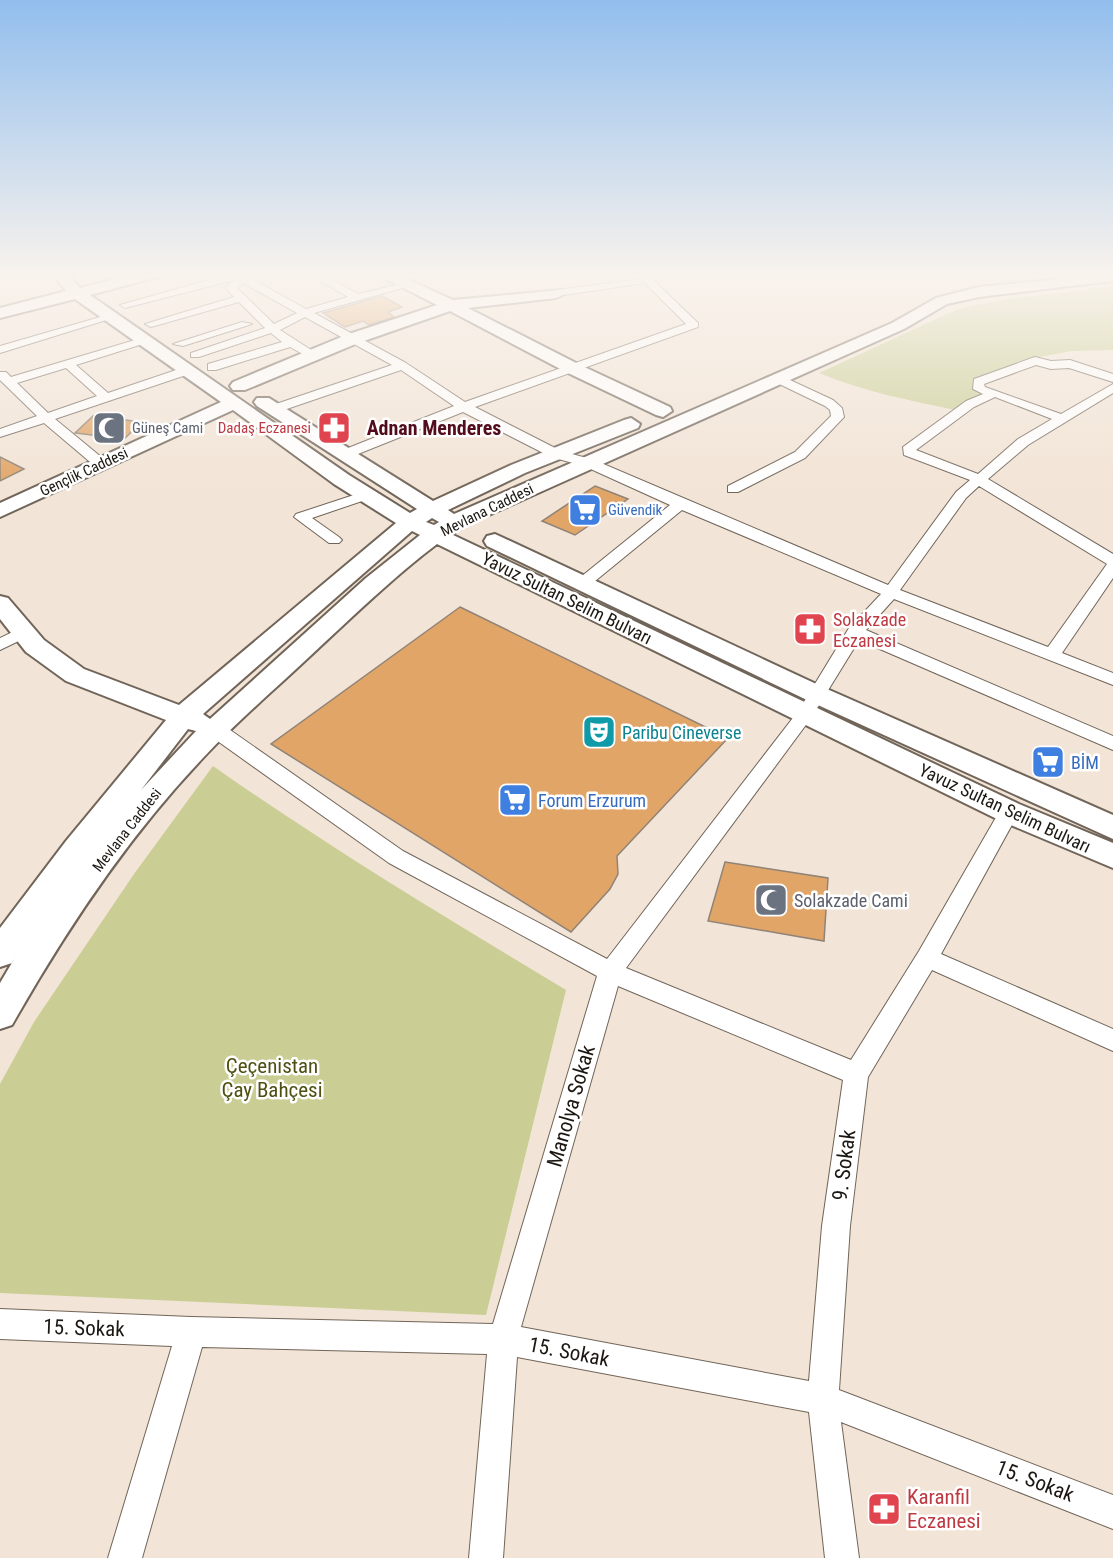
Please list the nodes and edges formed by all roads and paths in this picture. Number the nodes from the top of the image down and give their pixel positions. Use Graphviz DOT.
graph roads {
  1 [pos="111,347"];
  2 [pos="173,347"];
  3 [pos="215,347"];
  4 [pos="226,347"];
  5 [pos="265,347"];
  6 [pos="299,347"];
  7 [pos="333,347"];
  8 [pos="366,347"];
  9 [pos="531,347"];
  10 [pos="635,347"];
  11 [pos="826,347"];
  12 [pos="839,347"];
  13 [pos="312,355"];
  14 [pos="193,359"];
  15 [pos="68,364"];
  16 [pos="402,366"];
  17 [pos="574,369"];
  18 [pos="4,378"];
  19 [pos="777,378"];
  20 [pos="1113,378"];
  21 [pos="1113,388"];
  22 [pos="995,393"];
  23 [pos="236,394"];
  24 [pos="105,397"];
  25 [pos="464,407"];
  26 [pos="274,409"];
  27 [pos="663,411"];
  28 [pos="45,417"];
  29 [pos="1062,419"];
  30 [pos="0,433"];
  31 [pos="556,453"];
  32 [pos="343,455"];
  33 [pos="590,463"];
  34 [pos="101,464"];
  35 [pos="978,481"];
  36 [pos="733,489"];
  37 [pos="363,496"];
  38 [pos="680,504"];
  39 [pos="431,510"];
  40 [pos="0,511"];
  41 [pos="410,522"];
  42 [pos="445,528"];
  43 [pos="334,540"];
  44 [pos="1113,561"];
  45 [pos="1113,566"];
  46 [pos="583,583"];
  47 [pos="891,592"];
  48 [pos="0,603"];
  49 [pos="24,632"];
  50 [pos="855,632"];
  51 [pos="0,645"];
  52 [pos="1052,655"];
  53 [pos="1113,679"];
  54 [pos="811,705"];
  55 [pos="184,716"];
  56 [pos="216,730"];
  57 [pos="1113,743"];
  58 [pos="1009,812"];
  59 [pos="1113,828"];
  60 [pos="1113,856"];
  61 [pos="0,953"];
  62 [pos="927,958"];
  63 [pos="610,972"];
  64 [pos="0,1014"];
  65 [pos="1113,1040"];
  66 [pos="856,1074"];
  67 [pos="0,1324"];
  68 [pos="191,1332"];
  69 [pos="502,1339"];
  70 [pos="823,1399"];
  71 [pos="1113,1512"];
  72 [pos="125,1558"];
  73 [pos="486,1558"];
  74 [pos="842,1558"];
  1 -- 15 [label="street"];
  2 -- 14 [label="street, Yavuz Sultan Selim Bulvarı"];
  3 -- 14 [label="street"];
  4 -- 14 [label="street"];
  5 -- 14 [label="street"];
  6 -- 13 [label="street"];
  7 -- 13 [label="street, Gençlik Caddesi"];
  8 -- 16 [label="street"];
  9 -- 17 [label="street"];
  10 -- 17 [label="street, Gençlik Caddesi"];
  11 -- 27 [label="street, Mevlana Caddesi"];
  12 -- 19 [label="street, Mevlana Caddesi"];
  13 -- 23 [label="street, Gençlik Caddesi"];
  14 -- 23 [label="street, Yavuz Sultan Selim Bulvarı"];
  14 -- 24 [label="street"];
  15 -- 18 [label="street"];
  15 -- 24 [label="street"];
  16 -- 25 [label="street"];
  16 -- 26 [label="street"];
  17 -- 25 [label="street, Gençlik Caddesi"];
  17 -- 27 [label="street"];
  18 -- 28 [label="street"];
  19 -- 33 [label="street, Mevlana Caddesi"];
  19 -- 36 [label="street"];
  20 -- 22 [label="street"];
  21 -- 29 [label="street, Manolya Sokak"];
  22 -- 29 [label="street"];
  22 -- 35 [label="street"];
  23 -- 26 [label="street, Yavuz Sultan Selim Bulvarı"];
  23 -- 34 [label="street, Gençlik Caddesi"];
  23 -- 37 [label="street, Yavuz Sultan Selim Bulvarı"];
  24 -- 28 [label="street"];
  25 -- 31 [label="street"];
  25 -- 32 [label="street, Gençlik Caddesi"];
  26 -- 32 [label="street, Yavuz Sultan Selim Bulvarı"];
  27 -- 31 [label="street, Mevlana Caddesi"];
  28 -- 30 [label="street"];
  28 -- 34 [label="street"];
  29 -- 35 [label="street, Manolya Sokak"];
  31 -- 33 [label="street"];
  31 -- 39 [label="street, Mevlana Caddesi"];
  32 -- 39 [label="street, Yavuz Sultan Selim Bulvarı"];
  33 -- 38 [label="street"];
  33 -- 42 [label="street, Mevlana Caddesi"];
  34 -- 40 [label="street, Gençlik Caddesi"];
  35 -- 44 [label="street"];
  35 -- 47 [label="street, Manolya Sokak"];
  37 -- 41 [label="street, Yavuz Sultan Selim Bulvarı"];
  37 -- 43 [label="street"];
  38 -- 46 [label="street"];
  38 -- 47 [label="street"];
  39 -- 41 [label="street, Mevlana Caddesi"];
  39 -- 42 [label="street, Yavuz Sultan Selim Bulvarı"];
  41 -- 42 [label="street, Yavuz Sultan Selim Bulvarı"];
  41 -- 55 [label="street, Mevlana Caddesi"];
  42 -- 46 [label="street, Yavuz Sultan Selim Bulvarı"];
  42 -- 54 [label="street, Yavuz Sultan Selim Bulvarı"];
  42 -- 56 [label="street, Mevlana Caddesi"];
  45 -- 52 [label="street"];
  46 -- 54 [label="street, Yavuz Sultan Selim Bulvarı"];
  47 -- 50 [label="street, Manolya Sokak"];
  47 -- 52 [label="street"];
  48 -- 49 [label="street"];
  49 -- 51 [label="street"];
  49 -- 55 [label="street"];
  50 -- 54 [label="street, Manolya Sokak"];
  50 -- 57 [label="street"];
  52 -- 53 [label="street"];
  54 -- 58 [label="street, Yavuz Sultan Selim Bulvarı"];
  54 -- 59 [label="street, Yavuz Sultan Selim Bulvarı"];
  54 -- 63 [label="street, Manolya Sokak"];
  55 -- 56 [label="street"];
  55 -- 61 [label="street, Mevlana Caddesi"];
  56 -- 63 [label="street"];
  56 -- 64 [label="street, Mevlana Caddesi"];
  58 -- 60 [label="street, Yavuz Sultan Selim Bulvarı"];
  58 -- 62 [label="street, 9. Sokak"];
  62 -- 65 [label="street"];
  62 -- 66 [label="street, 9. Sokak"];
  63 -- 66 [label="street"];
  63 -- 69 [label="street, Manolya Sokak"];
  66 -- 70 [label="street, 9. Sokak"];
  67 -- 68 [label="street, 15. Sokak"];
  68 -- 69 [label="street, 15. Sokak"];
  68 -- 72 [label="street"];
  69 -- 70 [label="street, 15. Sokak"];
  69 -- 73 [label="street, Manolya Sokak"];
  70 -- 71 [label="street, 15. Sokak"];
  70 -- 74 [label="street, 9. Sokak"];
}
